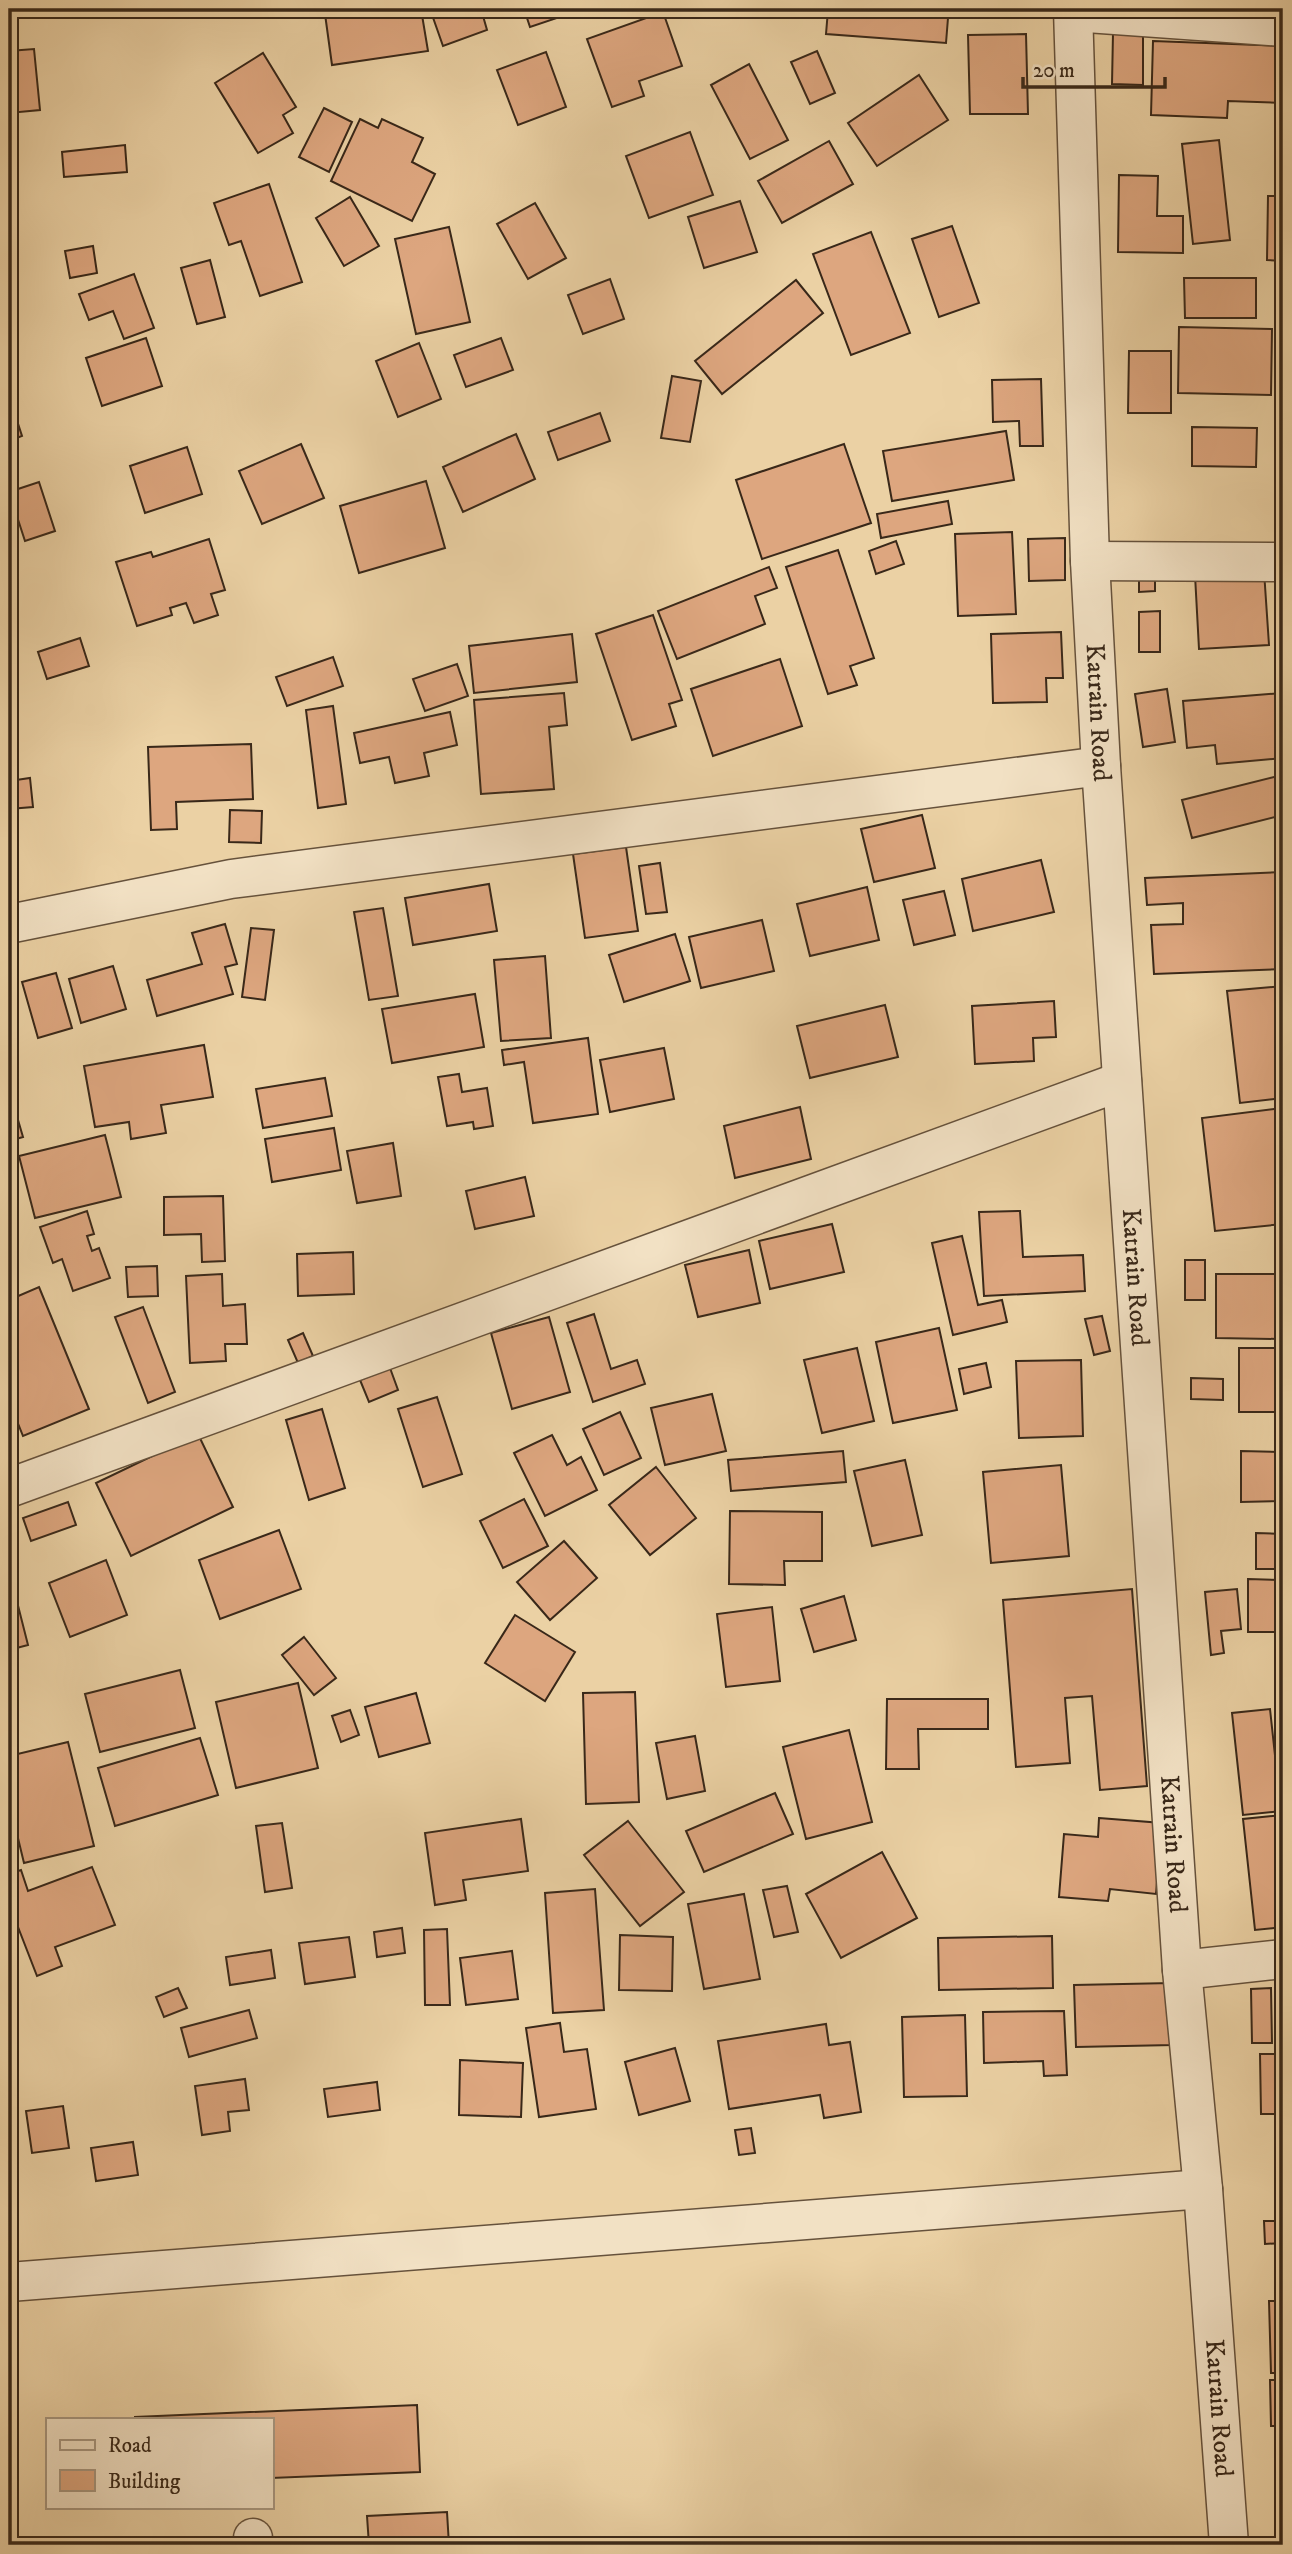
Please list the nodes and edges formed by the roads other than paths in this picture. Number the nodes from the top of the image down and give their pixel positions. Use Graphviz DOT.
graph roads {
  1 [pos="1073,11"];
  2 [pos="1283,27"];
  3 [pos="1090,561"];
  4 [pos="1283,562"];
  5 [pos="1101,766"];
  6 [pos="9,924"];
  7 [pos="1122,1082"];
  8 [pos="9,1488"];
  9 [pos="1283,1959"];
  10 [pos="1182,1970"];
  11 [pos="1203,2189"];
  12 [pos="9,2282"];
  13 [pos="1229,2545"];
  1 -- 2 [label="street"];
  1 -- 3 [label="street, Katrain Road"];
  3 -- 4 [label="street"];
  3 -- 5 [label="street, Katrain Road"];
  5 -- 6 [label="street"];
  5 -- 7 [label="street, Katrain Road"];
  7 -- 8 [label="street"];
  7 -- 10 [label="street, Katrain Road"];
  9 -- 10 [label="street"];
  10 -- 11 [label="street, Katrain Road"];
  11 -- 12 [label="street"];
  11 -- 13 [label="street, Katrain Road"];
}
